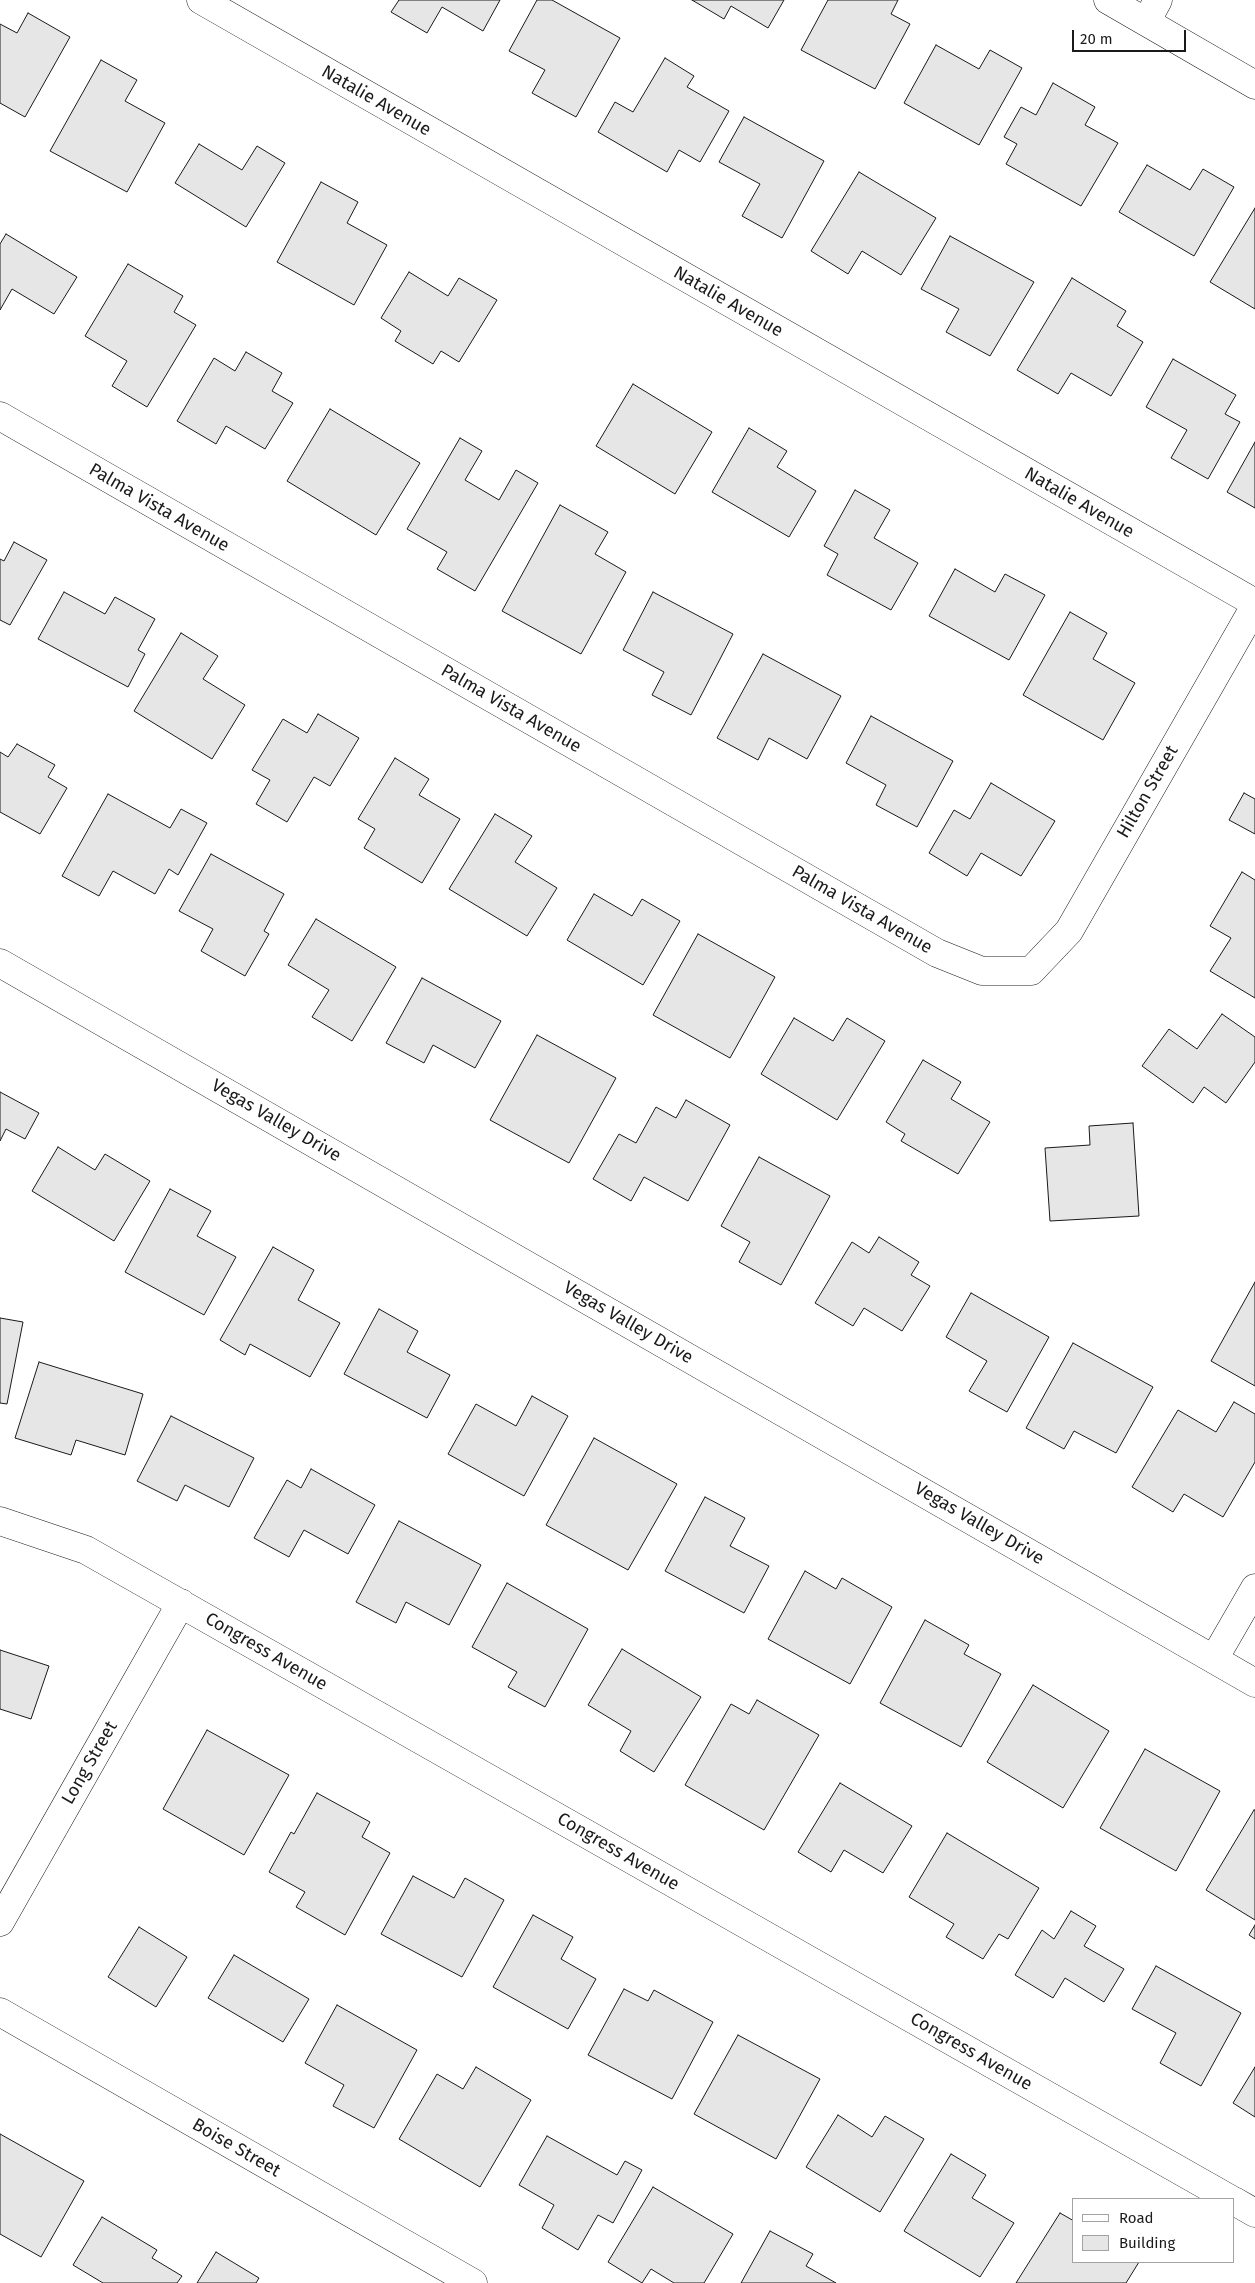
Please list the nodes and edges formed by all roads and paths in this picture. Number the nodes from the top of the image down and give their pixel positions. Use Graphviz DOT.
graph roads {
  1 [pos="200,0"];
  2 [pos="1108,0"];
  3 [pos="1152,11"];
  4 [pos="1255,85"];
  5 [pos="0,416"];
  6 [pos="1255,604"];
  7 [pos="0,963"];
  8 [pos="1030,971"];
  9 [pos="0,1521"];
  10 [pos="1255,1588"];
  11 [pos="180,1604"];
  12 [pos="1214,1659"];
  13 [pos="1255,1683"];
  14 [pos="0,1922"];
  15 [pos="0,2012"];
  16 [pos="1228,2198"];
  17 [pos="1235,2202"];
  18 [pos="1255,2214"];
  19 [pos="473,2283"];
  1 -- 6 [label="street, Natalie Avenue"];
  2 -- 3 [label="street"];
  3 -- 4 [label="street"];
  5 -- 8 [label="street, Palma Vista Avenue"];
  6 -- 8 [label="street, Hilton Street"];
  7 -- 12 [label="street, Vegas Valley Drive"];
  9 -- 11 [label="street, Congress Avenue"];
  10 -- 12 [label="street"];
  11 -- 14 [label="street, Long Street"];
  11 -- 16 [label="street, Congress Avenue"];
  12 -- 13 [label="street, Vegas Valley Drive"];
  15 -- 19 [label="street, Boise Street"];
  17 -- 18 [label="street"];
}
